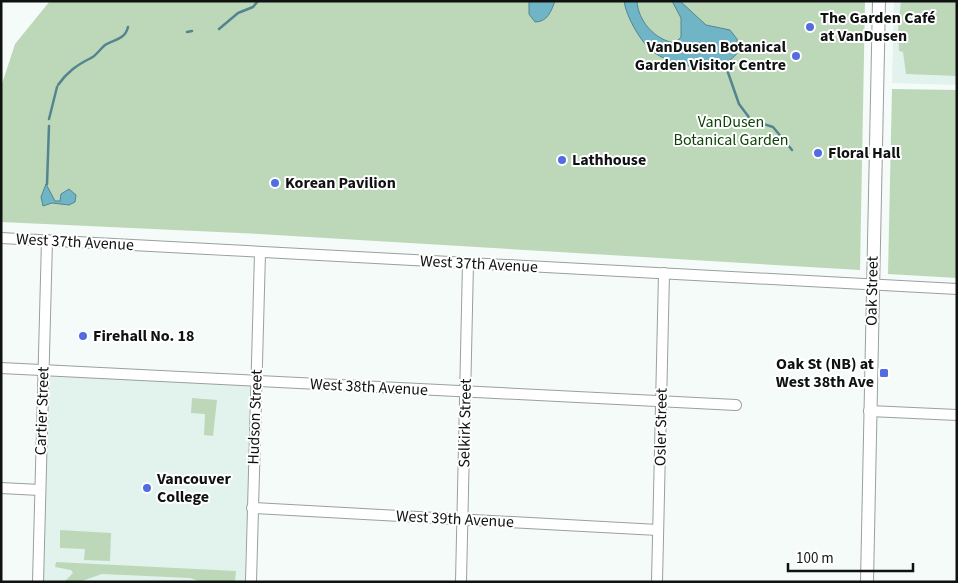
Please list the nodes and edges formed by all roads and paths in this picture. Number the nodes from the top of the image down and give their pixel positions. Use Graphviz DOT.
graph roads {
  1 [pos="879,1"];
  2 [pos="1,238"];
  3 [pos="46,240"];
  4 [pos="260,253"];
  5 [pos="468,263"];
  6 [pos="664,273"];
  7 [pos="872,284"];
  8 [pos="957,289"];
  9 [pos="1,368"];
  10 [pos="43,370"];
  11 [pos="256,381"];
  12 [pos="465,392"];
  13 [pos="661,402"];
  14 [pos="736,405"];
  15 [pos="869,411"];
  16 [pos="957,415"];
  17 [pos="1,488"];
  18 [pos="40,490"];
  19 [pos="252,508"];
  20 [pos="462,519"];
  21 [pos="658,530"];
  22 [pos="38,582"];
  23 [pos="251,582"];
  24 [pos="461,582"];
  25 [pos="657,582"];
  26 [pos="867,582"];
  1 -- 7 [label="main road, Oak Street"];
  2 -- 3 [label="street, West 37th Avenue"];
  3 -- 4 [label="street, West 37th Avenue"];
  3 -- 10 [label="street, Cartier Street"];
  4 -- 5 [label="street, West 37th Avenue"];
  4 -- 11 [label="street, Hudson Street"];
  5 -- 6 [label="street, West 37th Avenue"];
  5 -- 12 [label="street, Selkirk Street"];
  6 -- 7 [label="street, West 37th Avenue"];
  6 -- 13 [label="street, Osler Street"];
  7 -- 8 [label="street, West 37th Avenue"];
  7 -- 15 [label="main road, Oak Street"];
  9 -- 10 [label="street, West 38th Avenue"];
  10 -- 11 [label="street, West 38th Avenue"];
  10 -- 18 [label="street, Cartier Street"];
  11 -- 12 [label="street, West 38th Avenue"];
  11 -- 19 [label="street, Hudson Street"];
  12 -- 13 [label="street, West 38th Avenue"];
  12 -- 20 [label="street, Selkirk Street"];
  13 -- 14 [label="street, West 38th Avenue"];
  13 -- 21 [label="street, Osler Street"];
  15 -- 16 [label="street"];
  15 -- 26 [label="main road, Oak Street"];
  17 -- 18 [label="street"];
  18 -- 22 [label="street, Cartier Street"];
  19 -- 20 [label="street, West 39th Avenue"];
  19 -- 23 [label="street, Hudson Street"];
  20 -- 21 [label="street, West 39th Avenue"];
  20 -- 24 [label="street, Selkirk Street"];
  21 -- 25 [label="street, Osler Street"];
}
